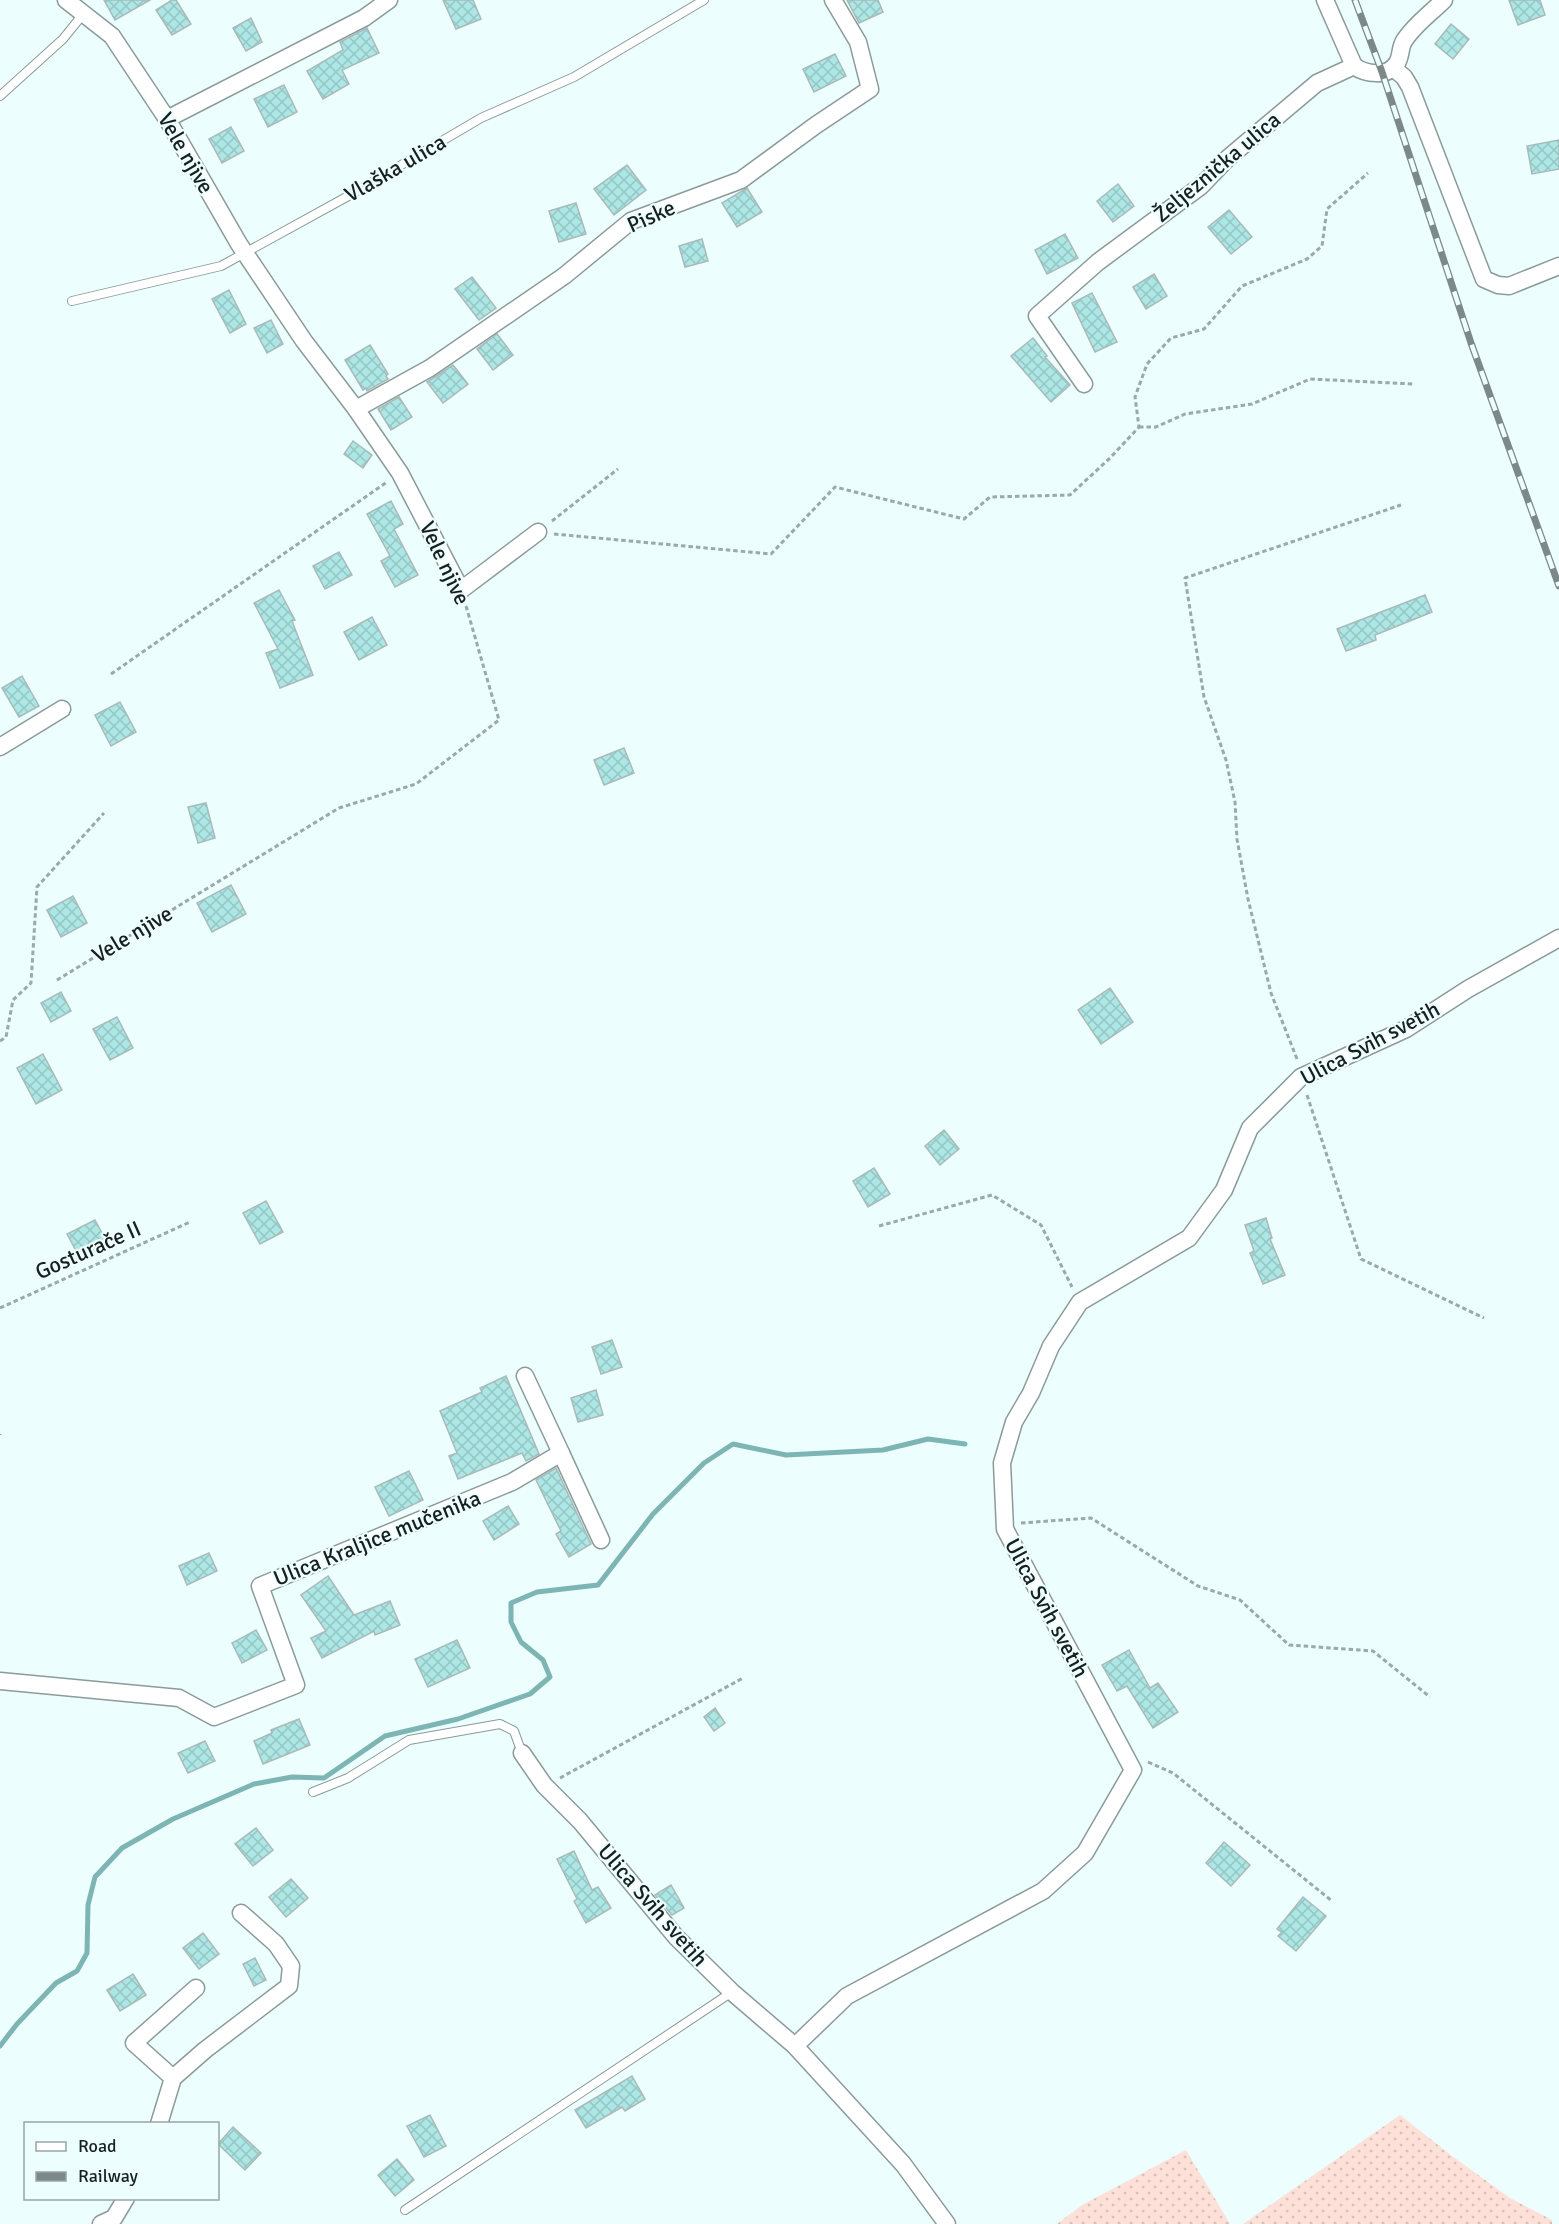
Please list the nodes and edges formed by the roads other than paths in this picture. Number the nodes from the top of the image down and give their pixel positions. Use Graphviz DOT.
graph roads {
  1 [pos="66,0"];
  2 [pos="389,0"];
  3 [pos="704,0"];
  4 [pos="833,0"];
  5 [pos="1325,0"];
  6 [pos="1444,0"];
  7 [pos="84,13"];
  8 [pos="1354,66"];
  9 [pos="1393,68"];
  10 [pos="0,96"];
  11 [pos="167,119"];
  12 [pos="245,252"];
  13 [pos="1559,266"];
  14 [pos="72,301"];
  15 [pos="1084,384"];
  16 [pos="356,409"];
  17 [pos="538,532"];
  18 [pos="62,709"];
  19 [pos="0,747"];
  20 [pos="1559,938"];
  21 [pos="525,1376"];
  22 [pos="561,1453"];
  23 [pos="601,1540"];
  24 [pos="0,1681"];
  25 [pos="522,1754"];
  26 [pos="313,1792"];
  27 [pos="241,1913"];
  28 [pos="196,1988"];
  29 [pos="732,1992"];
  30 [pos="795,2046"];
  31 [pos="173,2078"];
  32 [pos="160,2122"];
  33 [pos="125,2200"];
  34 [pos="405,2210"];
  35 [pos="100,2224"];
  36 [pos="947,2224"];
  1 -- 7 [label="street, Vele njive"];
  2 -- 11 [label="street"];
  3 -- 12 [label="lane, Vlaška ulica"];
  4 -- 16 [label="street, Piske"];
  5 -- 8 [label="street"];
  6 -- 9 [label="street"];
  7 -- 10 [label="lane"];
  7 -- 11 [label="street, Vele njive"];
  8 -- 9 [label="street"];
  8 -- 15 [label="street, Željeznička ulica"];
  9 -- 13 [label="street"];
  11 -- 12 [label="street, Vele njive"];
  12 -- 14 [label="lane, Vlaška ulica"];
  12 -- 16 [label="street, Vele njive"];
  16 -- 17 [label="street, Vele njive"];
  18 -- 19 [label="street"];
  20 -- 30 [label="street, Ulica Svih svetih"];
  21 -- 22 [label="street"];
  22 -- 23 [label="street"];
  22 -- 24 [label="street, Ulica Kraljice mučenika"];
  25 -- 26 [label="lane"];
  25 -- 29 [label="street, Ulica Svih svetih"];
  27 -- 31 [label="street"];
  28 -- 31 [label="street"];
  29 -- 30 [label="street, Ulica Svih svetih"];
  29 -- 34 [label="lane"];
  30 -- 36 [label="street, Ulica Svih svetih"];
  31 -- 32 [label="street"];
  33 -- 35 [label="street"];
}
